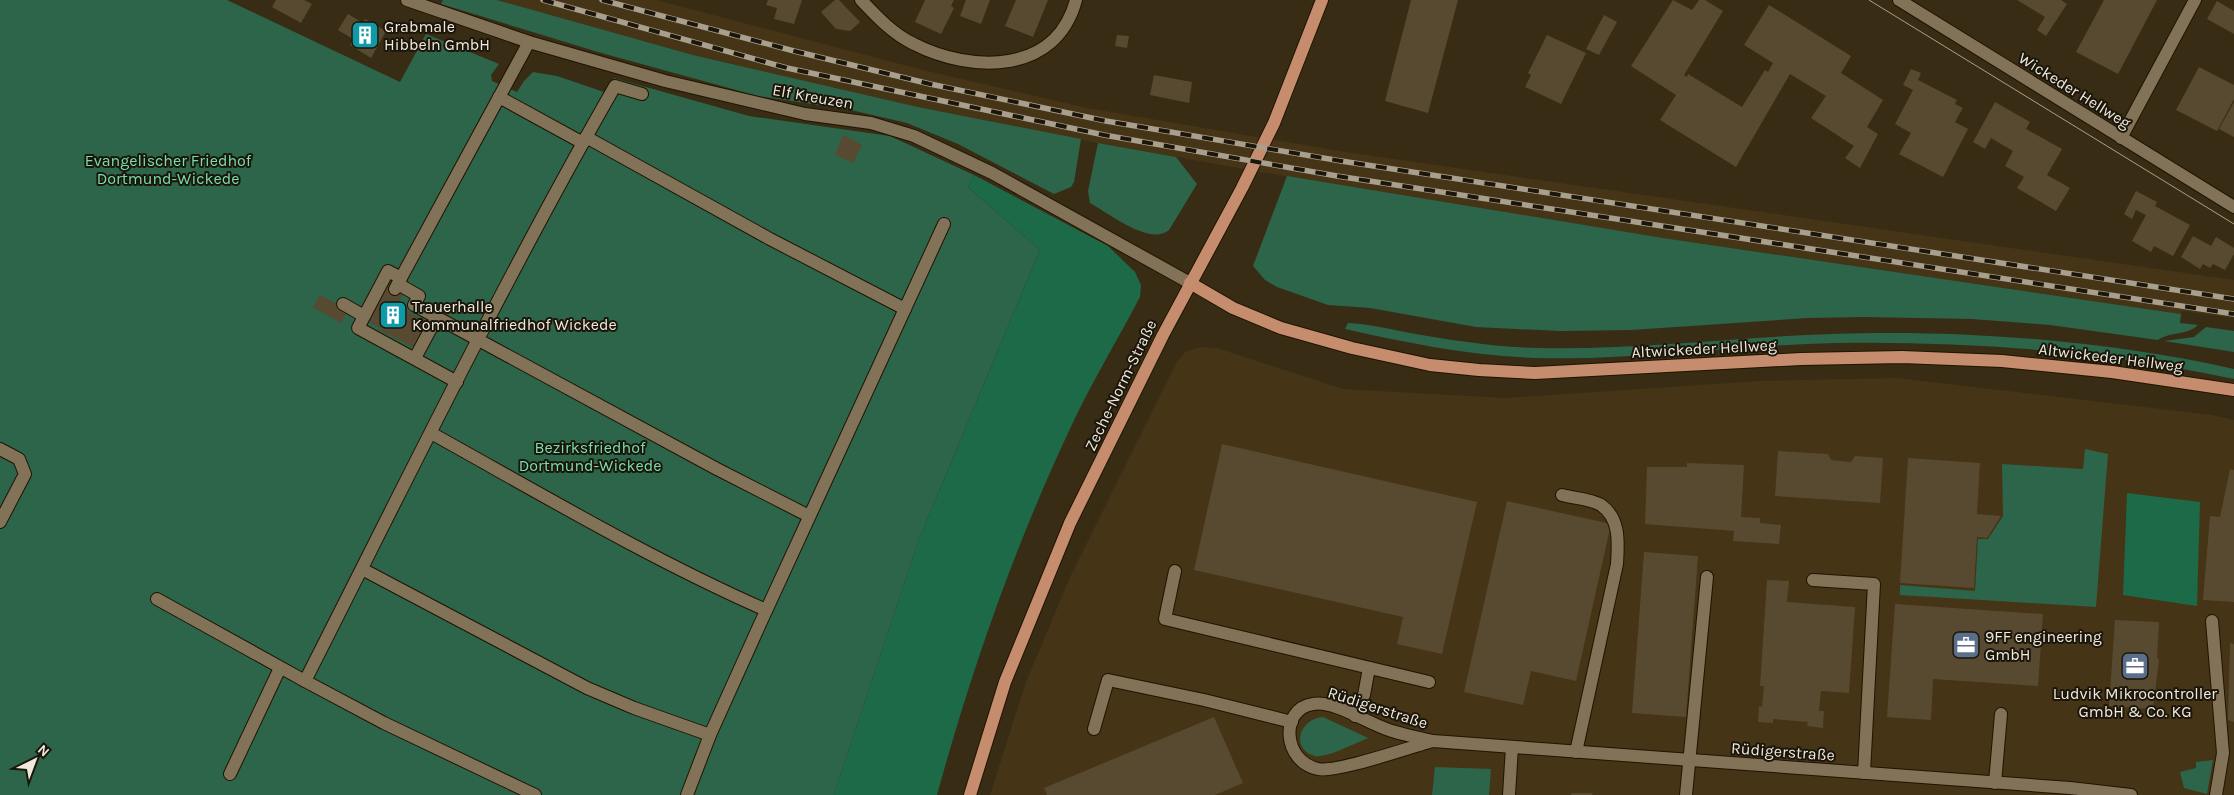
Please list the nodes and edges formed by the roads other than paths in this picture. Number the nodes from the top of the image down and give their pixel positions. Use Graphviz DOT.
graph roads {
  1 [pos="407,0"];
  2 [pos="861,0"];
  3 [pos="1076,0"];
  4 [pos="1322,0"];
  5 [pos="1899,0"];
  6 [pos="2195,0"];
  7 [pos="529,42"];
  8 [pos="636,73"];
  9 [pos="628,90"];
  10 [pos="642,94"];
  11 [pos="499,97"];
  12 [pos="2121,138"];
  13 [pos="584,140"];
  14 [pos="2234,207"];
  15 [pos="944,224"];
  16 [pos="1190,283"];
  17 [pos="398,284"];
  18 [pos="343,304"];
  19 [pos="905,309"];
  20 [pos="364,316"];
  21 [pos="437,317"];
  22 [pos="479,339"];
  23 [pos="415,358"];
  24 [pos="457,382"];
  25 [pos="2234,390"];
  26 [pos="431,433"];
  27 [pos="0,449"];
  28 [pos="1562,495"];
  29 [pos="809,516"];
  30 [pos="0,522"];
  31 [pos="362,569"];
  32 [pos="1175,571"];
  33 [pos="1707,577"];
  34 [pos="1813,580"];
  35 [pos="157,598"];
  36 [pos="766,610"];
  37 [pos="2212,621"];
  38 [pos="280,668"];
  39 [pos="1368,668"];
  40 [pos="305,681"];
  41 [pos="1429,682"];
  42 [pos="2001,714"];
  43 [pos="1355,716"];
  44 [pos="1292,722"];
  45 [pos="1094,730"];
  46 [pos="710,735"];
  47 [pos="1433,741"];
  48 [pos="1512,747"];
  49 [pos="1576,752"];
  50 [pos="1689,760"];
  51 [pos="1864,773"];
  52 [pos="230,774"];
  53 [pos="1995,783"];
  54 [pos="535,795"];
  55 [pos="687,795"];
  56 [pos="970,795"];
  57 [pos="1509,795"];
  58 [pos="1686,795"];
  59 [pos="2131,795"];
  60 [pos="2216,795"];
  1 -- 7 [label="street, Elf Kreuzen"];
  2 -- 3 [label="street"];
  4 -- 16 [label="main road, Zeche-Norm-Straße"];
  5 -- 12 [label="street, Wickeder Hellweg"];
  6 -- 12 [label="street"];
  7 -- 8 [label="street, Elf Kreuzen"];
  7 -- 11 [label="street"];
  8 -- 9 [label="street"];
  8 -- 16 [label="street, Elf Kreuzen"];
  9 -- 10 [label="street"];
  9 -- 13 [label="street"];
  11 -- 13 [label="street"];
  11 -- 17 [label="street"];
  12 -- 14 [label="street, Wickeder Hellweg"];
  13 -- 19 [label="street"];
  13 -- 22 [label="street"];
  15 -- 19 [label="street"];
  16 -- 25 [label="main road, Altwickeder Hellweg"];
  16 -- 56 [label="main road, Zeche-Norm-Straße"];
  17 -- 20 [label="street"];
  17 -- 21 [label="street"];
  18 -- 20 [label="street"];
  19 -- 29 [label="street"];
  20 -- 23 [label="street"];
  21 -- 22 [label="street"];
  21 -- 23 [label="street"];
  22 -- 24 [label="street"];
  22 -- 29 [label="street"];
  23 -- 24 [label="street"];
  24 -- 26 [label="street"];
  26 -- 31 [label="street"];
  26 -- 36 [label="street"];
  27 -- 30 [label="street"];
  28 -- 49 [label="street"];
  29 -- 36 [label="street"];
  31 -- 40 [label="street"];
  31 -- 46 [label="street"];
  32 -- 39 [label="street"];
  33 -- 50 [label="street"];
  34 -- 51 [label="street"];
  35 -- 38 [label="street"];
  36 -- 46 [label="street"];
  37 -- 60 [label="street"];
  38 -- 40 [label="street"];
  38 -- 52 [label="street"];
  39 -- 41 [label="street"];
  39 -- 43 [label="street"];
  40 -- 54 [label="street"];
  42 -- 53 [label="street"];
  43 -- 44 [label="street, Rüdigerstraße"];
  43 -- 47 [label="street, Rüdigerstraße"];
  44 -- 45 [label="street"];
  44 -- 47 [label="street, Rüdigerstraße"];
  46 -- 55 [label="street"];
  47 -- 48 [label="street, Rüdigerstraße"];
  48 -- 49 [label="street, Rüdigerstraße"];
  48 -- 57 [label="street"];
  49 -- 50 [label="street, Rüdigerstraße"];
  50 -- 51 [label="street, Rüdigerstraße"];
  50 -- 58 [label="street"];
  51 -- 53 [label="street, Rüdigerstraße"];
  53 -- 59 [label="street, Rüdigerstraße"];
}
